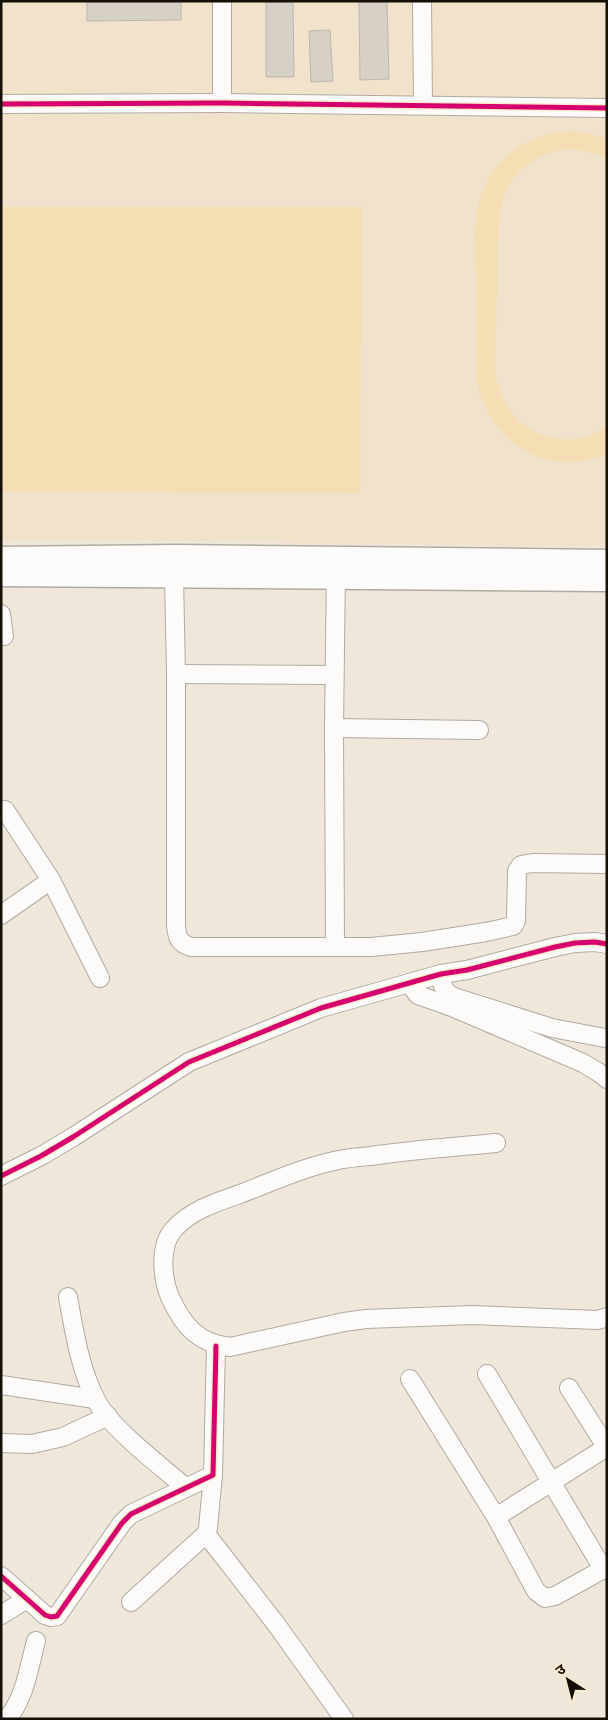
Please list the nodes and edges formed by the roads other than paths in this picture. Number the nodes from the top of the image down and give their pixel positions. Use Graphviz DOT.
graph roads {
  1 [pos="222,1"];
  2 [pos="422,1"];
  3 [pos="222,103"];
  4 [pos="1,104"];
  5 [pos="423,105"];
  6 [pos="607,108"];
  7 [pos="1,558"];
  8 [pos="607,561"];
  9 [pos="176,567"];
  10 [pos="336,568"];
  11 [pos="1,575"];
  12 [pos="607,580"];
  13 [pos="1,614"];
  14 [pos="4,636"];
  15 [pos="176,674"];
  16 [pos="334,675"];
  17 [pos="334,728"];
  18 [pos="480,730"];
  19 [pos="3,809"];
  20 [pos="607,864"];
  21 [pos="51,880"];
  22 [pos="1,915"];
  23 [pos="607,944"];
  24 [pos="335,946"];
  25 [pos="441,974"];
  26 [pos="100,978"];
  27 [pos="413,982"];
  28 [pos="605,1038"];
  29 [pos="607,1079"];
  30 [pos="496,1144"];
  31 [pos="1,1176"];
  32 [pos="68,1297"];
  33 [pos="607,1317"];
  34 [pos="216,1346"];
  35 [pos="487,1374"];
  36 [pos="410,1379"];
  37 [pos="1,1385"];
  38 [pos="569,1388"];
  39 [pos="96,1399"];
  40 [pos="108,1416"];
  41 [pos="1,1444"];
  42 [pos="607,1447"];
  43 [pos="213,1475"];
  44 [pos="551,1481"];
  45 [pos="186,1487"];
  46 [pos="496,1517"];
  47 [pos="206,1534"];
  48 [pos="605,1568"];
  49 [pos="1,1576"];
  50 [pos="27,1599"];
  51 [pos="131,1602"];
  52 [pos="1,1615"];
  53 [pos="36,1641"];
  54 [pos="7,1719"];
  55 [pos="344,1719"];
  1 -- 3 [label="street"];
  2 -- 5 [label="street"];
  3 -- 4 [label="street"];
  3 -- 5 [label="street"];
  5 -- 6 [label="street"];
  7 -- 9 [label="main road"];
  8 -- 10 [label="main road"];
  9 -- 10 [label="main road"];
  9 -- 11 [label="main road"];
  9 -- 15 [label="street"];
  10 -- 12 [label="main road"];
  10 -- 16 [label="street"];
  13 -- 14 [label="street"];
  15 -- 16 [label="street"];
  15 -- 24 [label="street"];
  16 -- 17 [label="street"];
  17 -- 18 [label="street"];
  17 -- 24 [label="street"];
  19 -- 21 [label="street"];
  20 -- 24 [label="street"];
  21 -- 22 [label="street"];
  21 -- 26 [label="street"];
  23 -- 25 [label="street"];
  25 -- 27 [label="street"];
  25 -- 28 [label="street"];
  27 -- 29 [label="street"];
  27 -- 31 [label="street"];
  30 -- 34 [label="street"];
  32 -- 39 [label="street"];
  33 -- 34 [label="street"];
  34 -- 43 [label="street"];
  35 -- 44 [label="street"];
  36 -- 46 [label="street"];
  37 -- 39 [label="street"];
  38 -- 42 [label="street"];
  39 -- 40 [label="street"];
  40 -- 41 [label="street"];
  40 -- 45 [label="street"];
  42 -- 44 [label="street"];
  43 -- 45 [label="street"];
  43 -- 47 [label="street"];
  44 -- 46 [label="street"];
  44 -- 48 [label="street"];
  45 -- 50 [label="street"];
  46 -- 48 [label="street"];
  47 -- 51 [label="street"];
  47 -- 55 [label="street"];
  49 -- 50 [label="street"];
  50 -- 52 [label="street"];
  53 -- 54 [label="street"];
}
